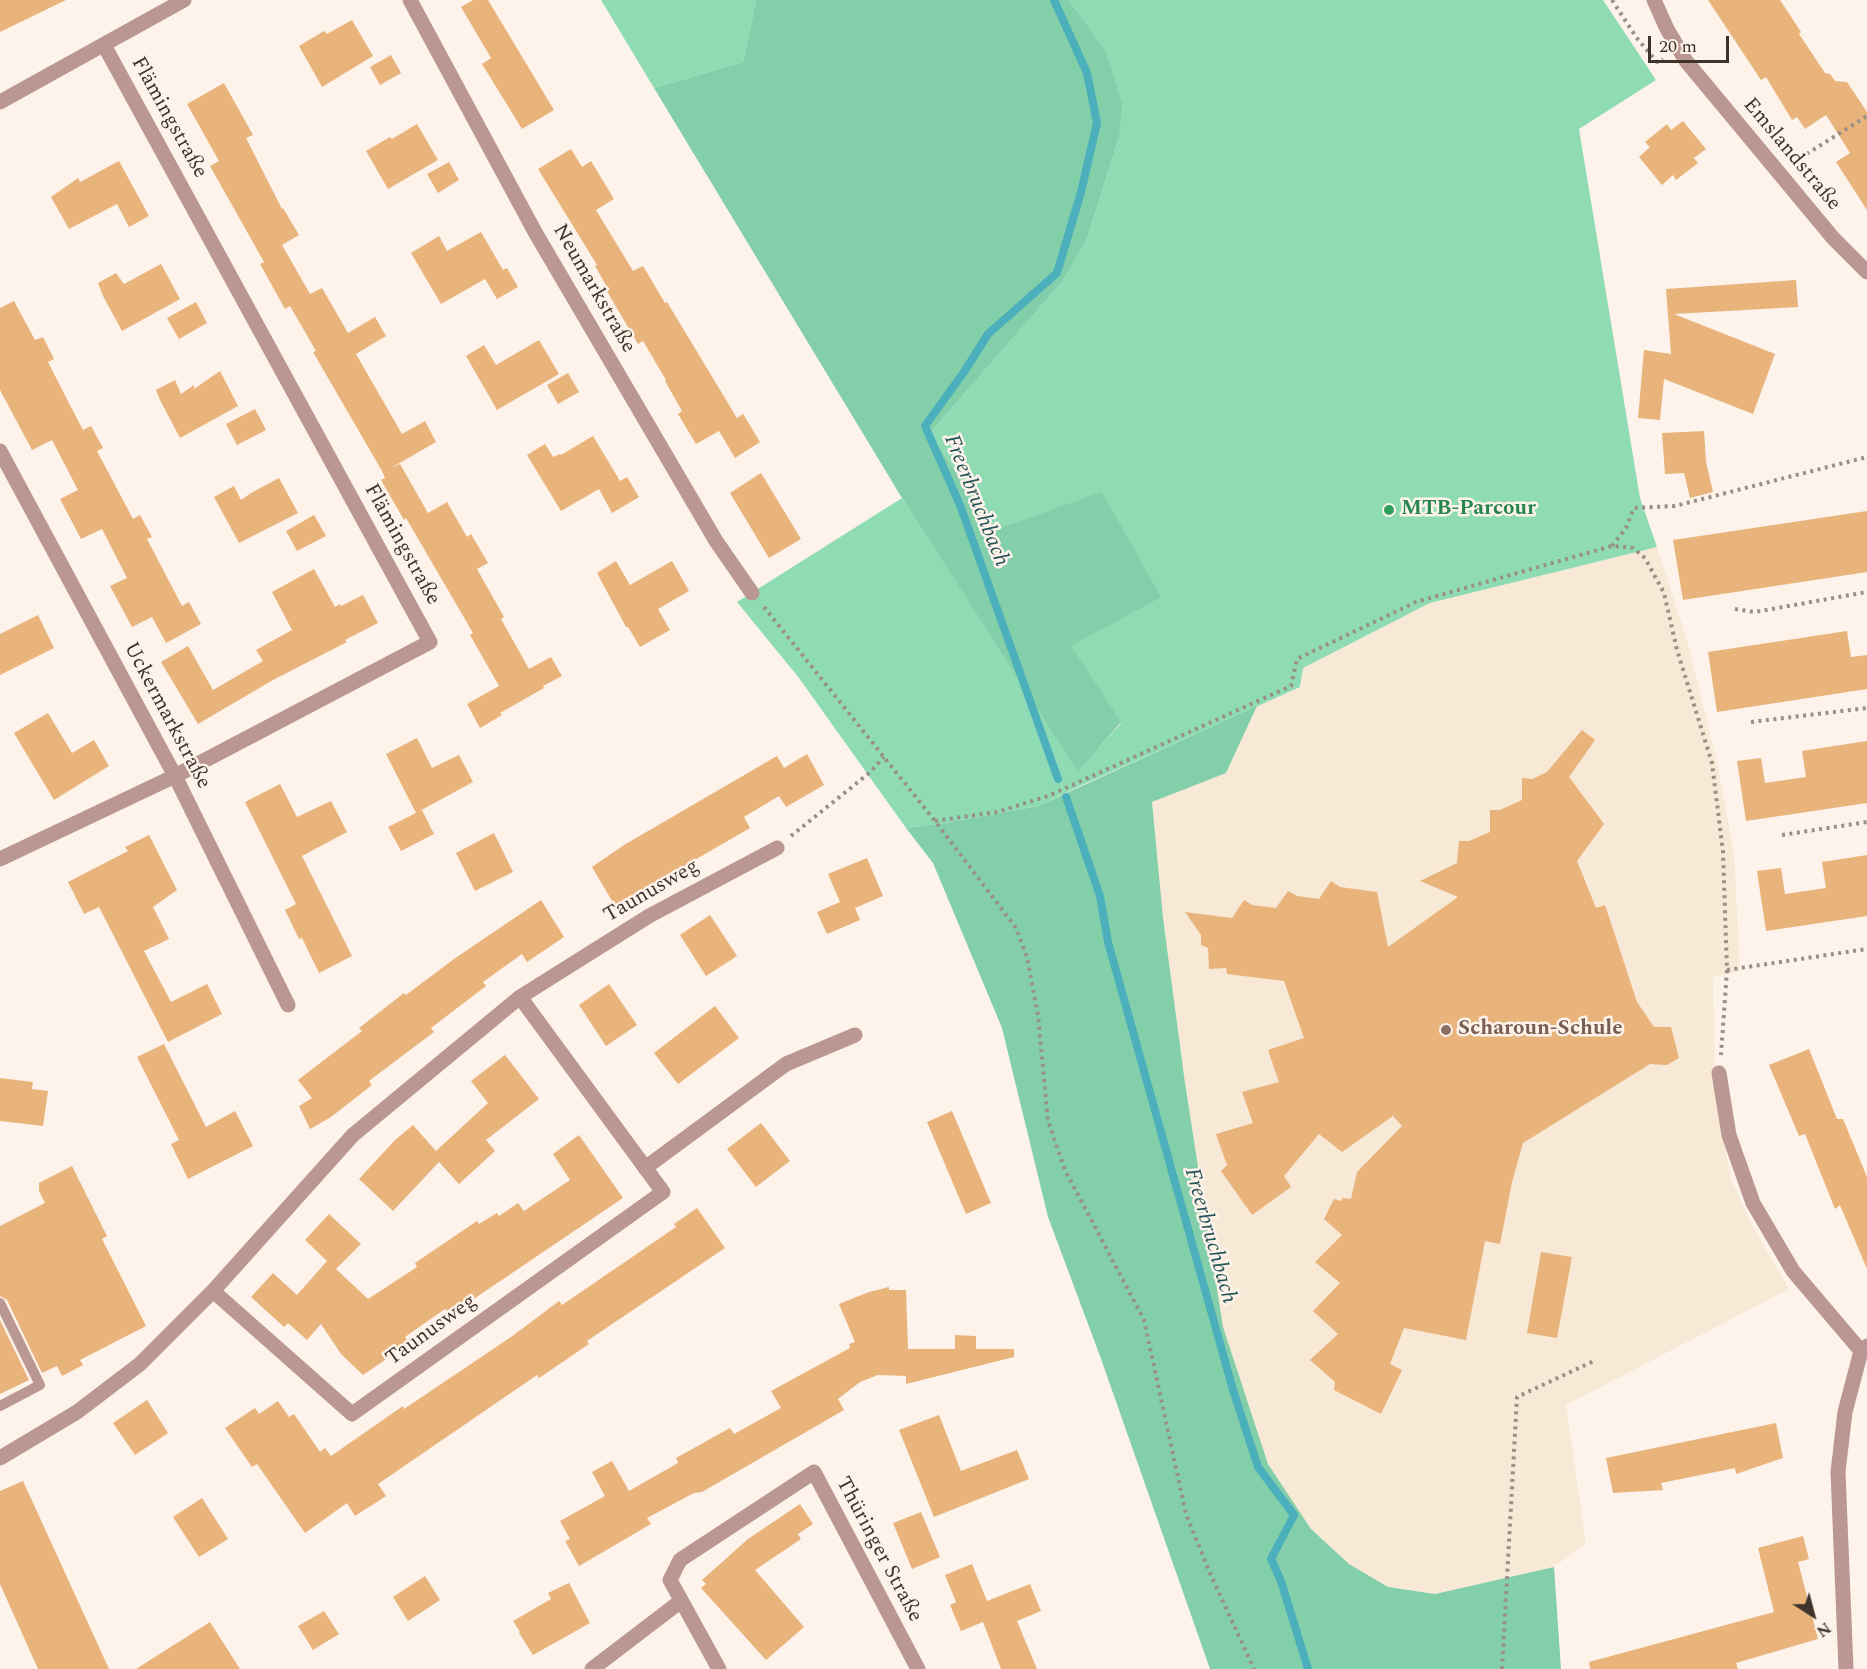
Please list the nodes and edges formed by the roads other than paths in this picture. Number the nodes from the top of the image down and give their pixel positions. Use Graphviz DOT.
graph roads {
  1 [pos="184,0"];
  2 [pos="410,0"];
  3 [pos="1654,0"];
  4 [pos="104,45"];
  5 [pos="0,102"];
  6 [pos="1867,272"];
  7 [pos="0,451"];
  8 [pos="752,593"];
  9 [pos="175,776"];
  10 [pos="777,848"];
  11 [pos="0,859"];
  12 [pos="520,997"];
  13 [pos="288,1005"];
  14 [pos="855,1035"];
  15 [pos="1719,1073"];
  16 [pos="645,1168"];
  17 [pos="213,1291"];
  18 [pos="0,1303"];
  19 [pos="1864,1349"];
  20 [pos="0,1406"];
  21 [pos="0,1458"];
  22 [pos="681,1601"];
  23 [pos="592,1669"];
  24 [pos="719,1669"];
  25 [pos="918,1669"];
  26 [pos="1846,1669"];
  1 -- 4 [label="street"];
  2 -- 8 [label="street, Neumarkstraße"];
  3 -- 6 [label="street, Emslandstraße"];
  4 -- 5 [label="street"];
  4 -- 9 [label="street, Flämingstraße"];
  7 -- 9 [label="street, Uckermarkstraße"];
  9 -- 11 [label="street, Flämingstraße"];
  9 -- 13 [label="street, Uckermarkstraße"];
  10 -- 12 [label="street, Taunusweg"];
  12 -- 16 [label="street, Taunusweg"];
  12 -- 17 [label="street, Taunusweg"];
  14 -- 16 [label="street"];
  15 -- 19 [label="street"];
  16 -- 17 [label="street, Taunusweg"];
  17 -- 21 [label="street, Taunusweg"];
  18 -- 20 [label="lane"];
  19 -- 26 [label="street"];
  22 -- 23 [label="street"];
  22 -- 24 [label="street, Thüringer Straße"];
  22 -- 25 [label="street, Thüringer Straße"];
}
